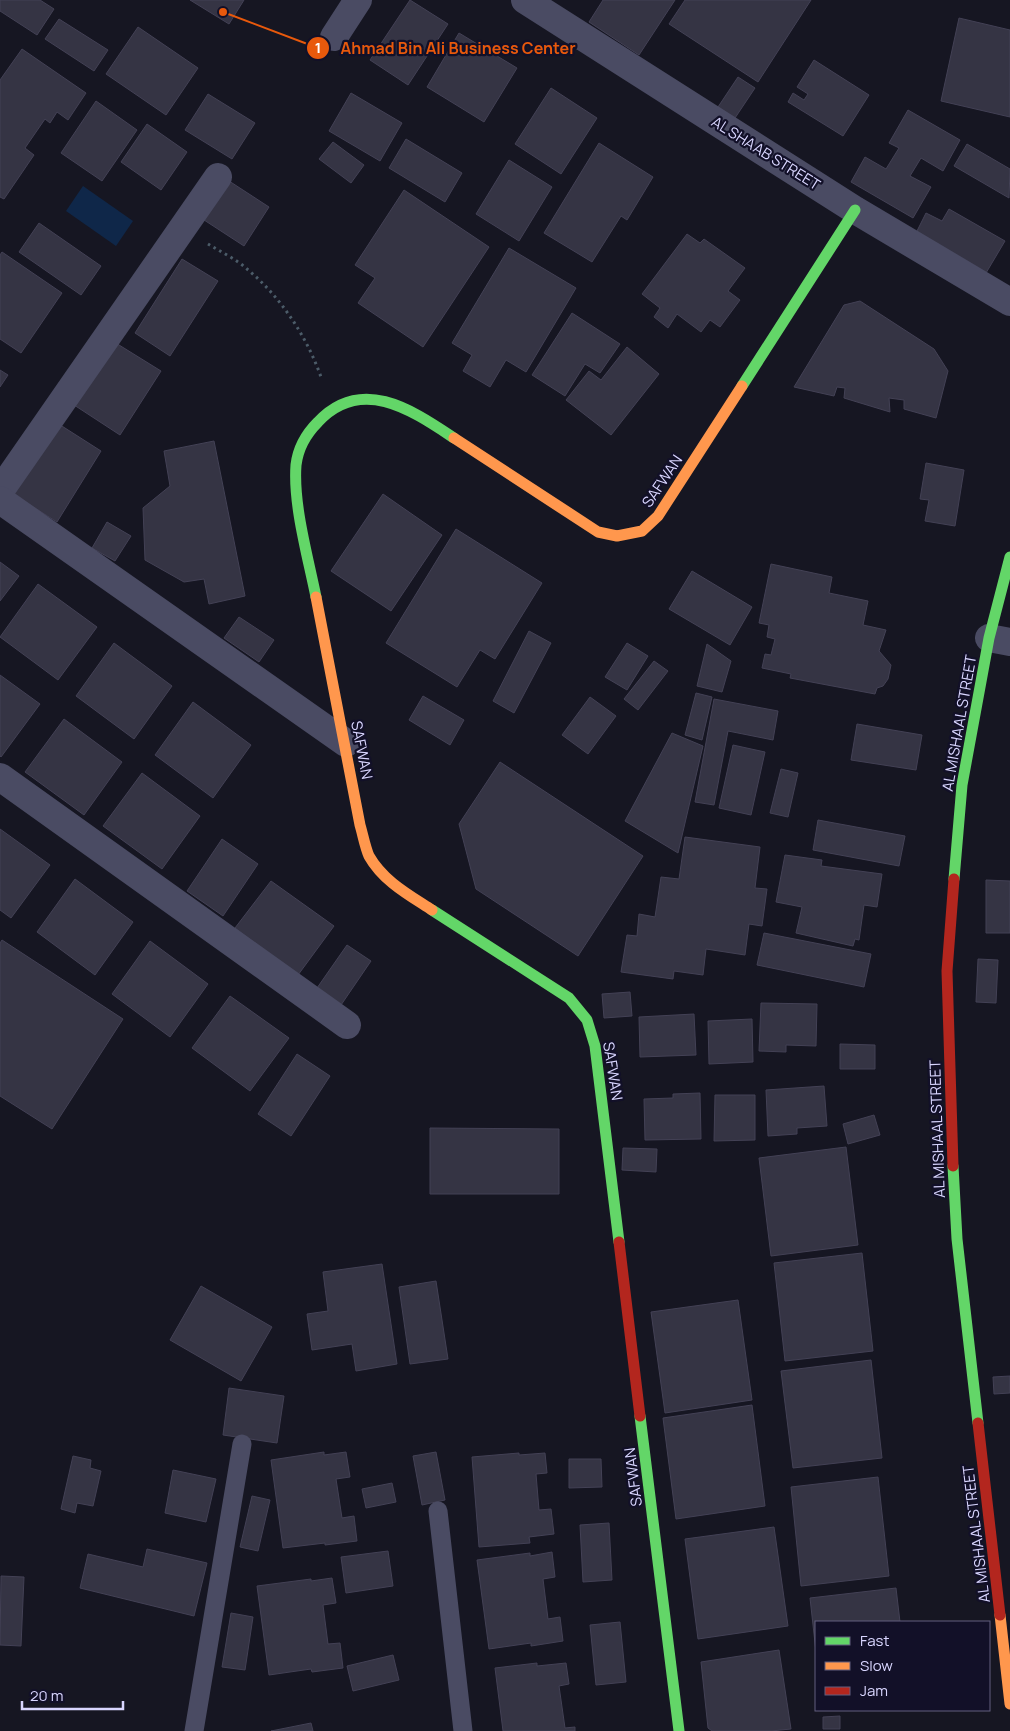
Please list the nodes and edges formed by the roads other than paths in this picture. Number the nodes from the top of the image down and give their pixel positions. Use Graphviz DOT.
graph roads {
  1 [pos="358,0"];
  2 [pos="525,0"];
  3 [pos="334,37"];
  4 [pos="218,177"];
  5 [pos="855,210"];
  6 [pos="1010,302"];
  7 [pos="0,491"];
  8 [pos="0,500"];
  9 [pos="1010,557"];
  10 [pos="999,640"];
  11 [pos="346,743"];
  12 [pos="0,777"];
  13 [pos="347,1025"];
  14 [pos="242,1444"];
  15 [pos="438,1511"];
  16 [pos="1010,1704"];
  17 [pos="194,1731"];
  18 [pos="463,1731"];
  19 [pos="679,1731"];
  1 -- 3 [label="street"];
  2 -- 5 [label="street, AL SHAAB STREET"];
  4 -- 7 [label="street"];
  5 -- 6 [label="street, AL SHAAB STREET"];
  5 -- 11 [label="street, SAFWAN"];
  8 -- 11 [label="street"];
  9 -- 10 [label="street, AL MISHAAL STREET"];
  10 -- 16 [label="street, AL MISHAAL STREET"];
  11 -- 19 [label="street, SAFWAN"];
  12 -- 13 [label="street"];
  14 -- 17 [label="lane"];
  15 -- 18 [label="lane"];
}
